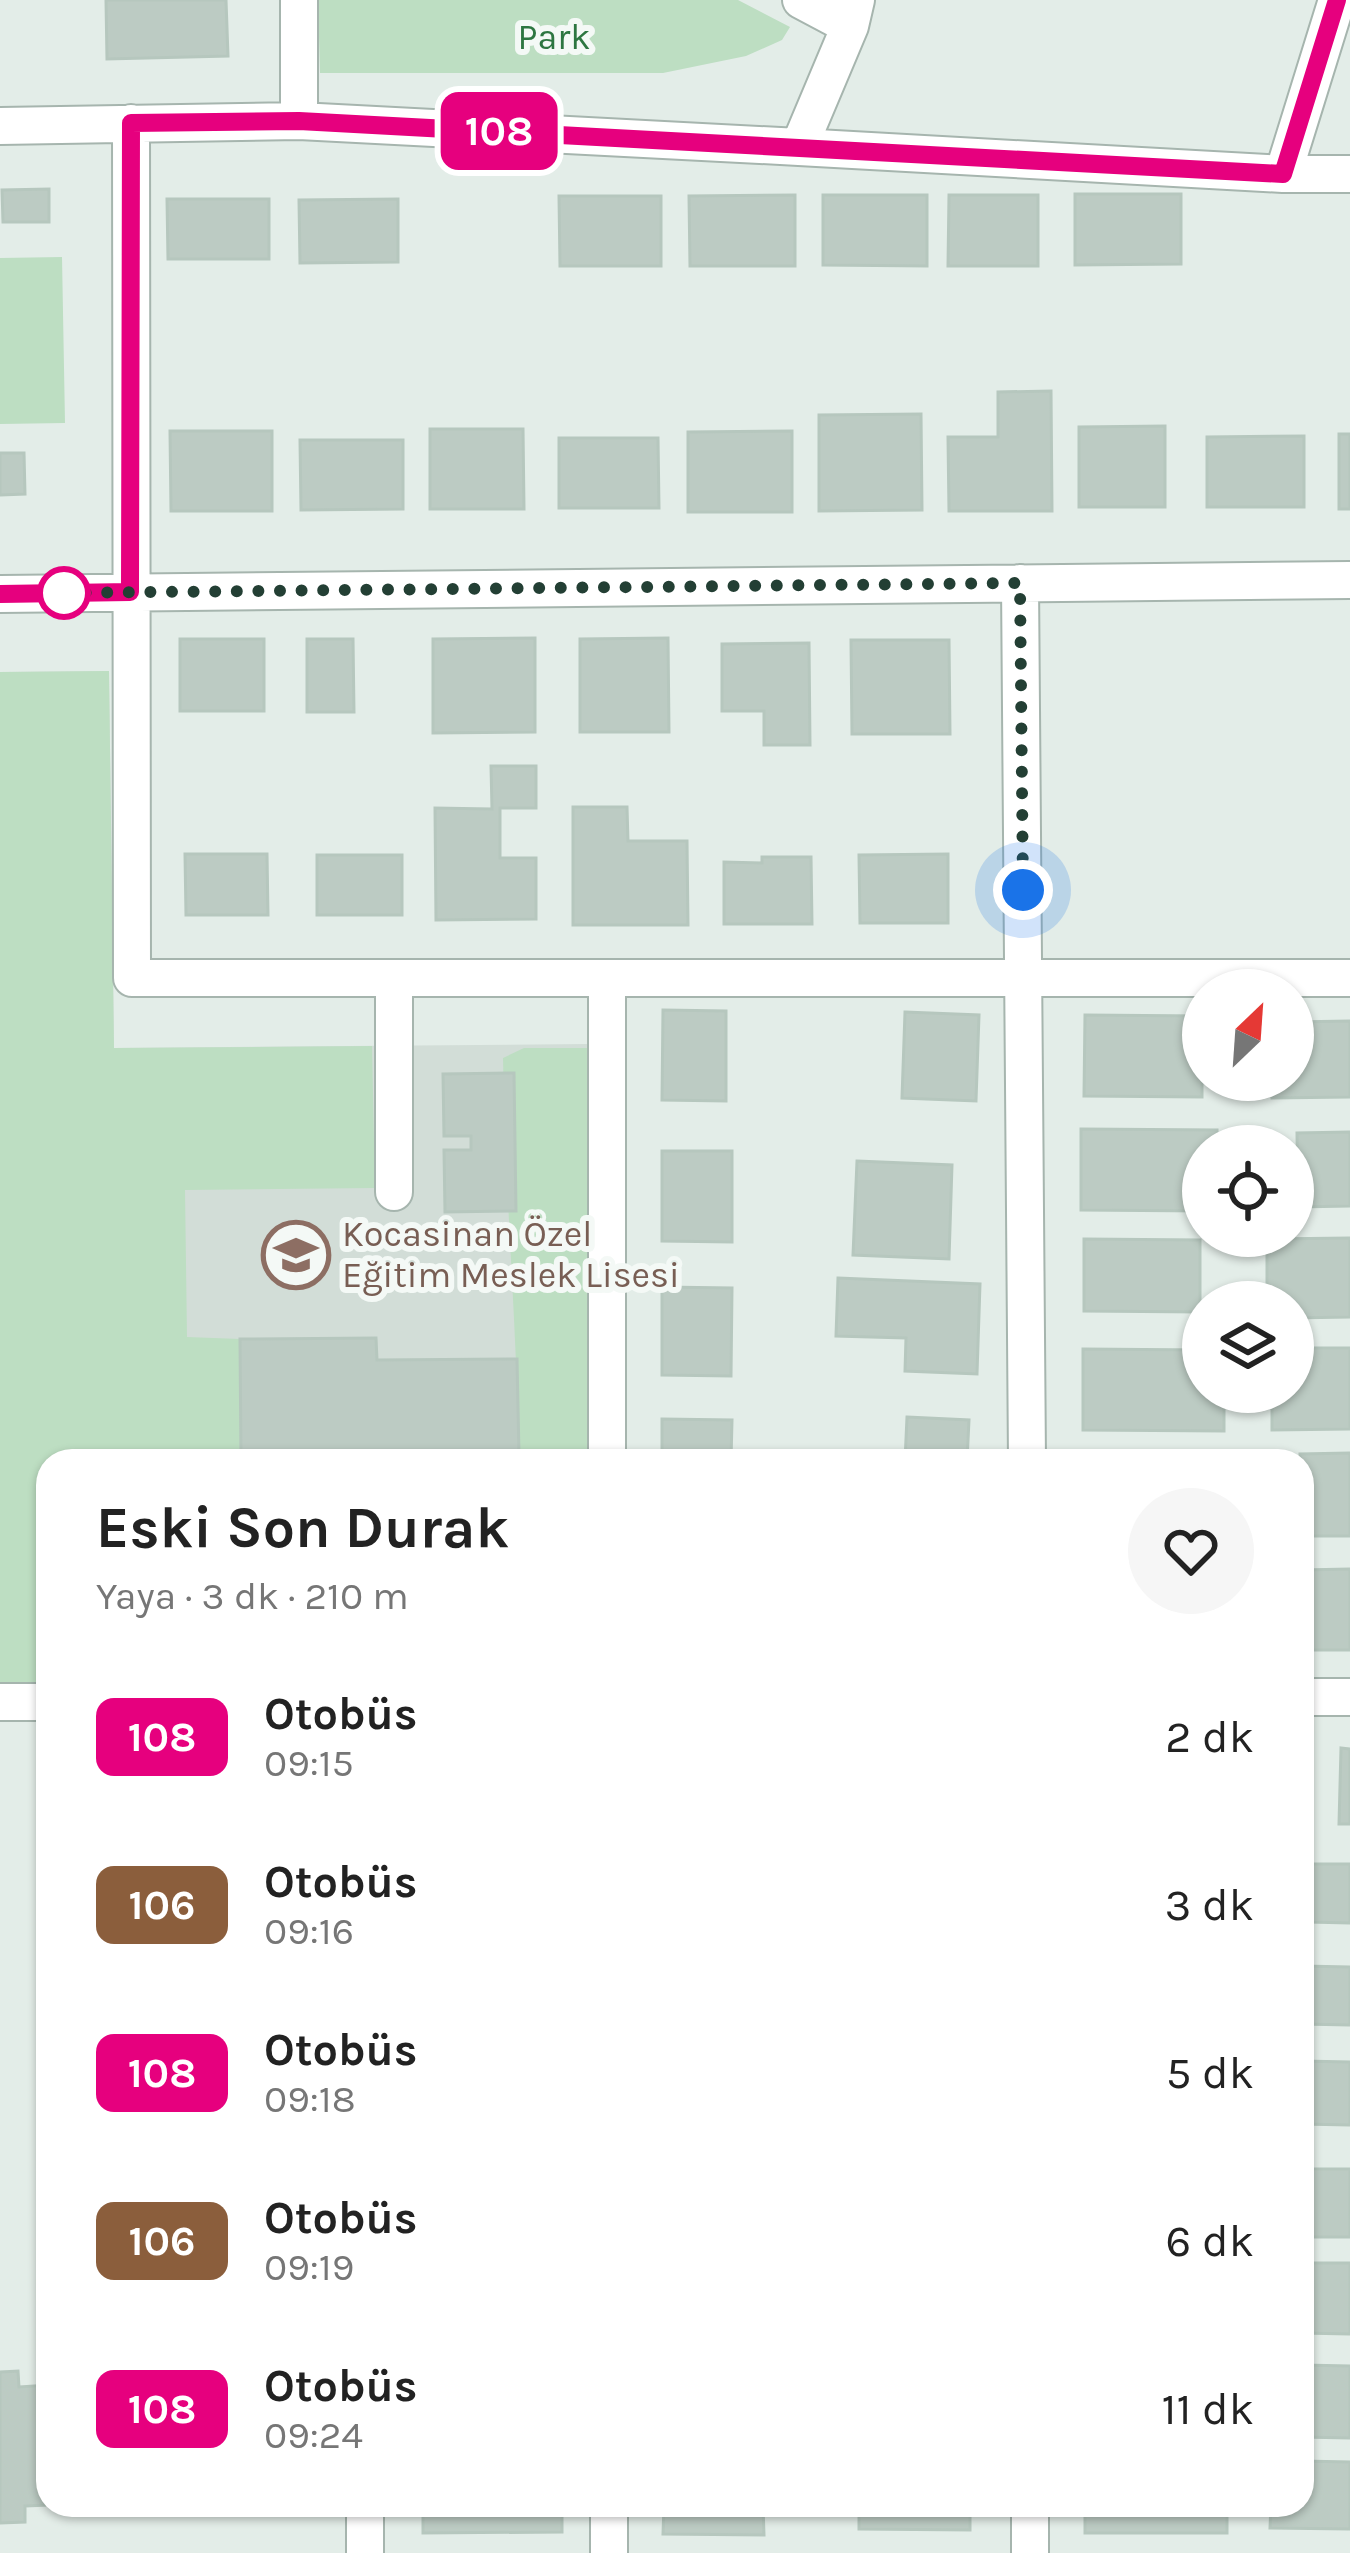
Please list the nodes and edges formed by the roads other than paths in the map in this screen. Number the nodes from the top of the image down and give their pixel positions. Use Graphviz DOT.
graph roads {
  1 [pos="299,0"];
  2 [pos="801,0"];
  3 [pos="1337,0"];
  4 [pos="853,13"];
  5 [pos="299,121"];
  6 [pos="131,123"];
  7 [pos="0,126"];
  8 [pos="799,147"];
  9 [pos="1283,174"];
  10 [pos="1350,174"];
  11 [pos="1350,580"];
  12 [pos="1020,583"];
  13 [pos="130,592"];
  14 [pos="0,594"];
  15 [pos="394,978"];
  16 [pos="607,978"];
  17 [pos="1024,978"];
  18 [pos="1350,979"];
  19 [pos="394,1192"];
  20 [pos="607,1449"];
  21 [pos="1027,1449"];
  22 [pos="1314,1697"];
  23 [pos="1350,1697"];
  24 [pos="0,1702"];
  25 [pos="36,1702"];
  26 [pos="364,2517"];
  27 [pos="609,2517"];
  28 [pos="1030,2517"];
  29 [pos="365,2553"];
  30 [pos="609,2553"];
  31 [pos="1030,2553"];
  1 -- 5 [label="street"];
  2 -- 4 [label="street"];
  3 -- 9 [label="street"];
  4 -- 8 [label="street"];
  5 -- 6 [label="street"];
  5 -- 8 [label="street"];
  6 -- 7 [label="street"];
  6 -- 13 [label="street"];
  8 -- 9 [label="street"];
  9 -- 10 [label="street"];
  11 -- 12 [label="street"];
  12 -- 13 [label="street"];
  12 -- 17 [label="street"];
  13 -- 14 [label="street"];
  13 -- 15 [label="street"];
  15 -- 16 [label="street"];
  15 -- 19 [label="street"];
  16 -- 17 [label="street"];
  16 -- 20 [label="street"];
  17 -- 18 [label="street"];
  17 -- 21 [label="street"];
  22 -- 23 [label="street"];
  24 -- 25 [label="street"];
  26 -- 29 [label="street"];
  27 -- 30 [label="street"];
  28 -- 31 [label="street"];
}
